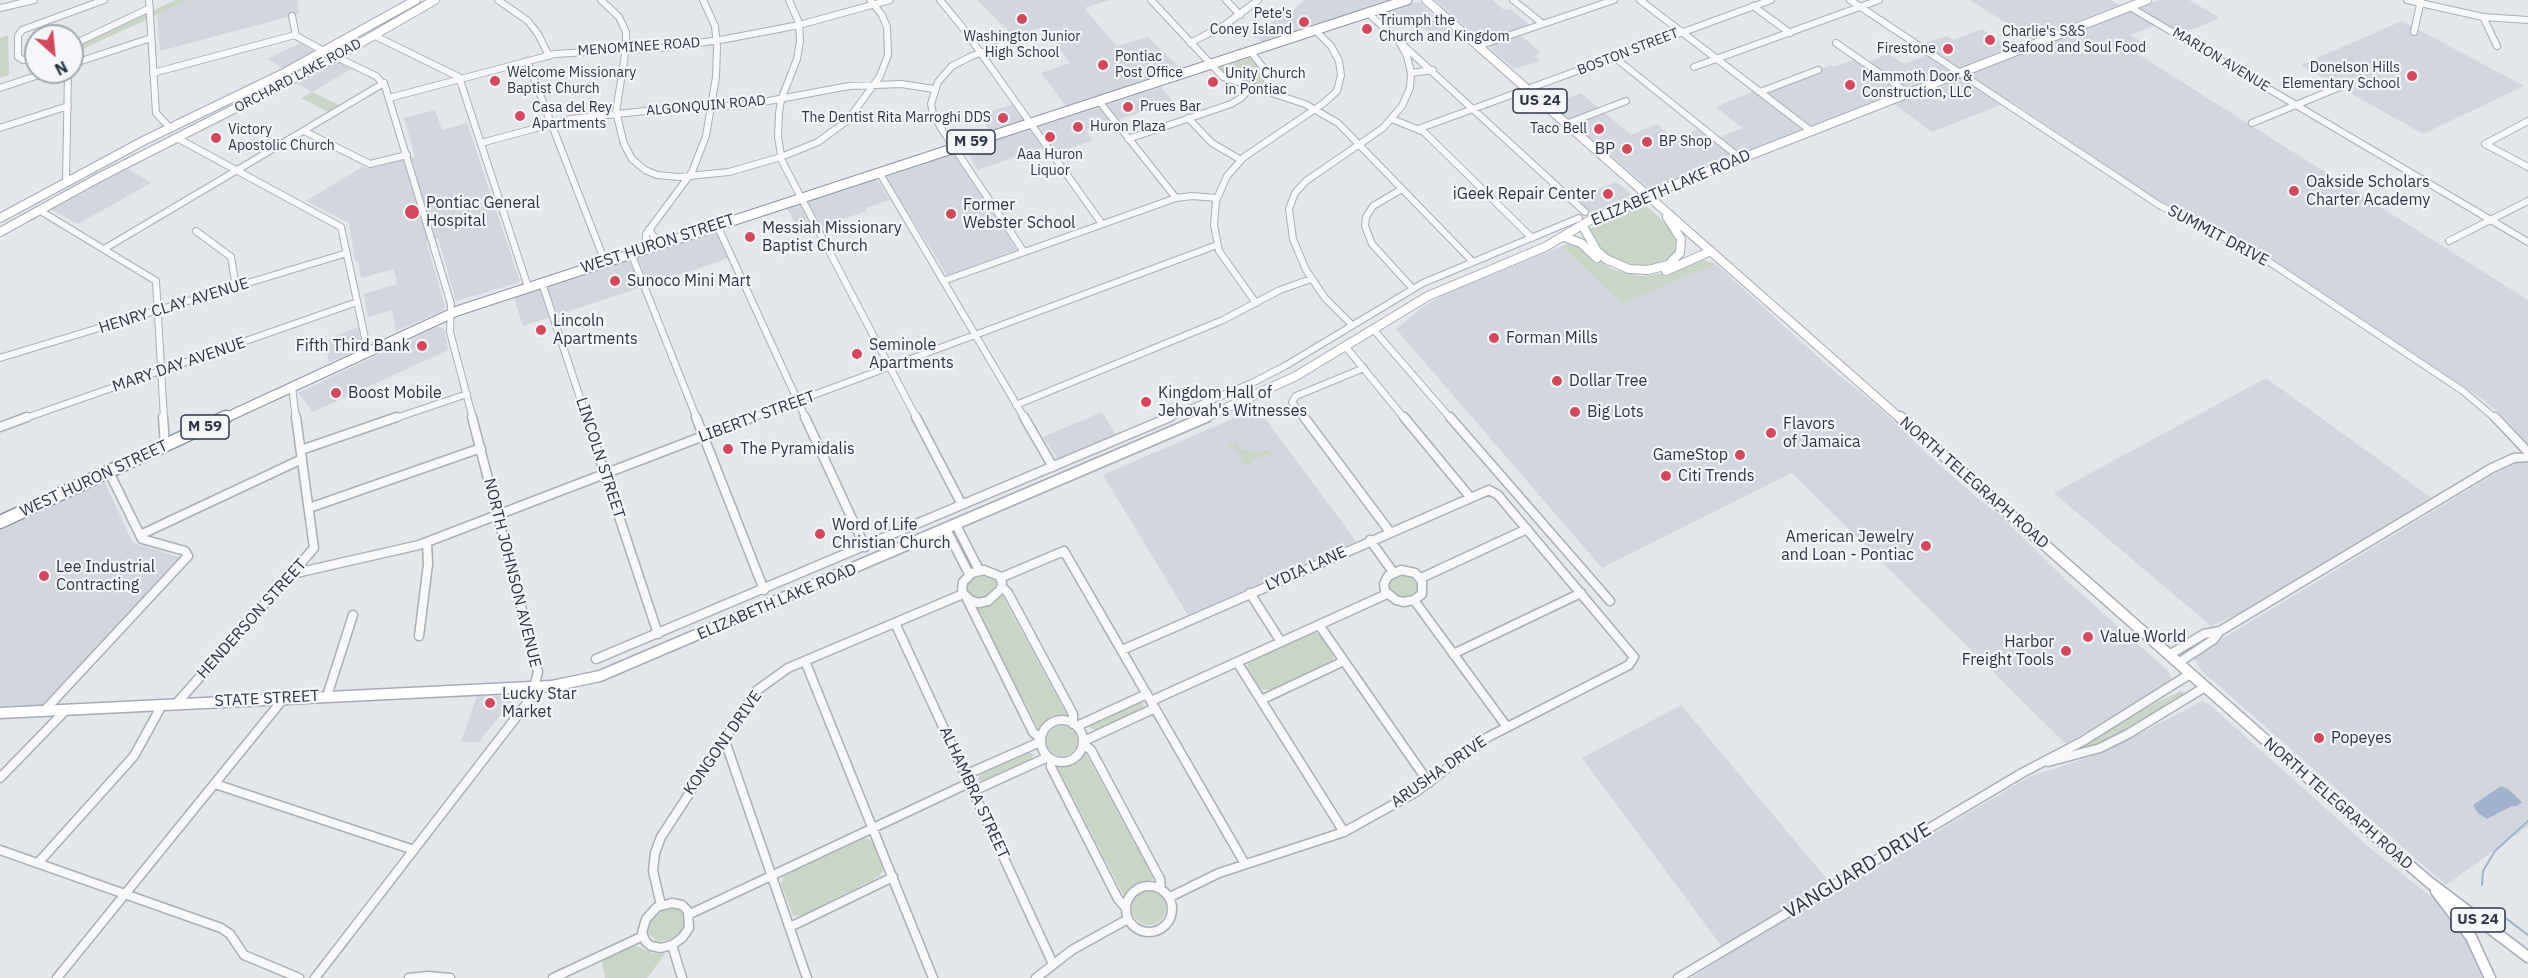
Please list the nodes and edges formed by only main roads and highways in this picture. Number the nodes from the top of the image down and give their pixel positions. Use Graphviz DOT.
graph roads {
  1 [pos="416,0"];
  2 [pos="435,0"];
  3 [pos="1407,0"];
  4 [pos="1426,0"];
  5 [pos="2147,0"];
  6 [pos="393,13"];
  7 [pos="381,20"];
  8 [pos="375,36"];
  9 [pos="336,57"];
  10 [pos="284,72"];
  11 [pos="230,112"];
  12 [pos="145,140"];
  13 [pos="100,177"];
  14 [pos="1646,195"];
  15 [pos="1661,208"];
  16 [pos="0,218"];
  17 [pos="1582,218"];
  18 [pos="0,230"];
  19 [pos="1564,237"];
  20 [pos="1711,251"];
  21 [pos="0,522"];
  22 [pos="535,687"];
  23 [pos="0,713"];
  24 [pos="2429,882"];
  25 [pos="2528,957"];
  26 [pos="2490,978"];
  1 -- 6 [label="main road, ORCHARD LAKE ROAD"];
  2 -- 8 [label="main road, ORCHARD LAKE ROAD"];
  3 -- 21 [label="highway, WEST HURON STREET / M 59"];
  4 -- 14 [label="main road, NORTH TELEGRAPH ROAD / US 24"];
  5 -- 14 [label="main road, ELIZABETH LAKE ROAD"];
  6 -- 7 [label="main road, ORCHARD LAKE ROAD"];
  6 -- 8 [label="main road"];
  7 -- 9 [label="main road"];
  7 -- 10 [label="main road, ORCHARD LAKE ROAD"];
  8 -- 9 [label="main road, ORCHARD LAKE ROAD"];
  9 -- 11 [label="main road, ORCHARD LAKE ROAD"];
  10 -- 11 [label="main road"];
  10 -- 12 [label="main road, ORCHARD LAKE ROAD"];
  11 -- 13 [label="main road, ORCHARD LAKE ROAD"];
  12 -- 13 [label="main road"];
  12 -- 16 [label="main road, ORCHARD LAKE ROAD"];
  13 -- 18 [label="main road, ORCHARD LAKE ROAD"];
  14 -- 15 [label="main road, NORTH TELEGRAPH ROAD / US 24"];
  14 -- 17 [label="main road, ELIZABETH LAKE ROAD"];
  15 -- 17 [label="main road"];
  15 -- 20 [label="main road, NORTH TELEGRAPH ROAD / US 24"];
  16 -- 18 [label="main road"];
  17 -- 19 [label="main road, ELIZABETH LAKE ROAD"];
  19 -- 20 [label="main road"];
  19 -- 22 [label="main road, ELIZABETH LAKE ROAD"];
  20 -- 24 [label="main road, NORTH TELEGRAPH ROAD / US 24"];
  22 -- 23 [label="main road, STATE STREET"];
  24 -- 25 [label="main road, NORTH TELEGRAPH ROAD / US 24"];
  24 -- 26 [label="main road"];
}
